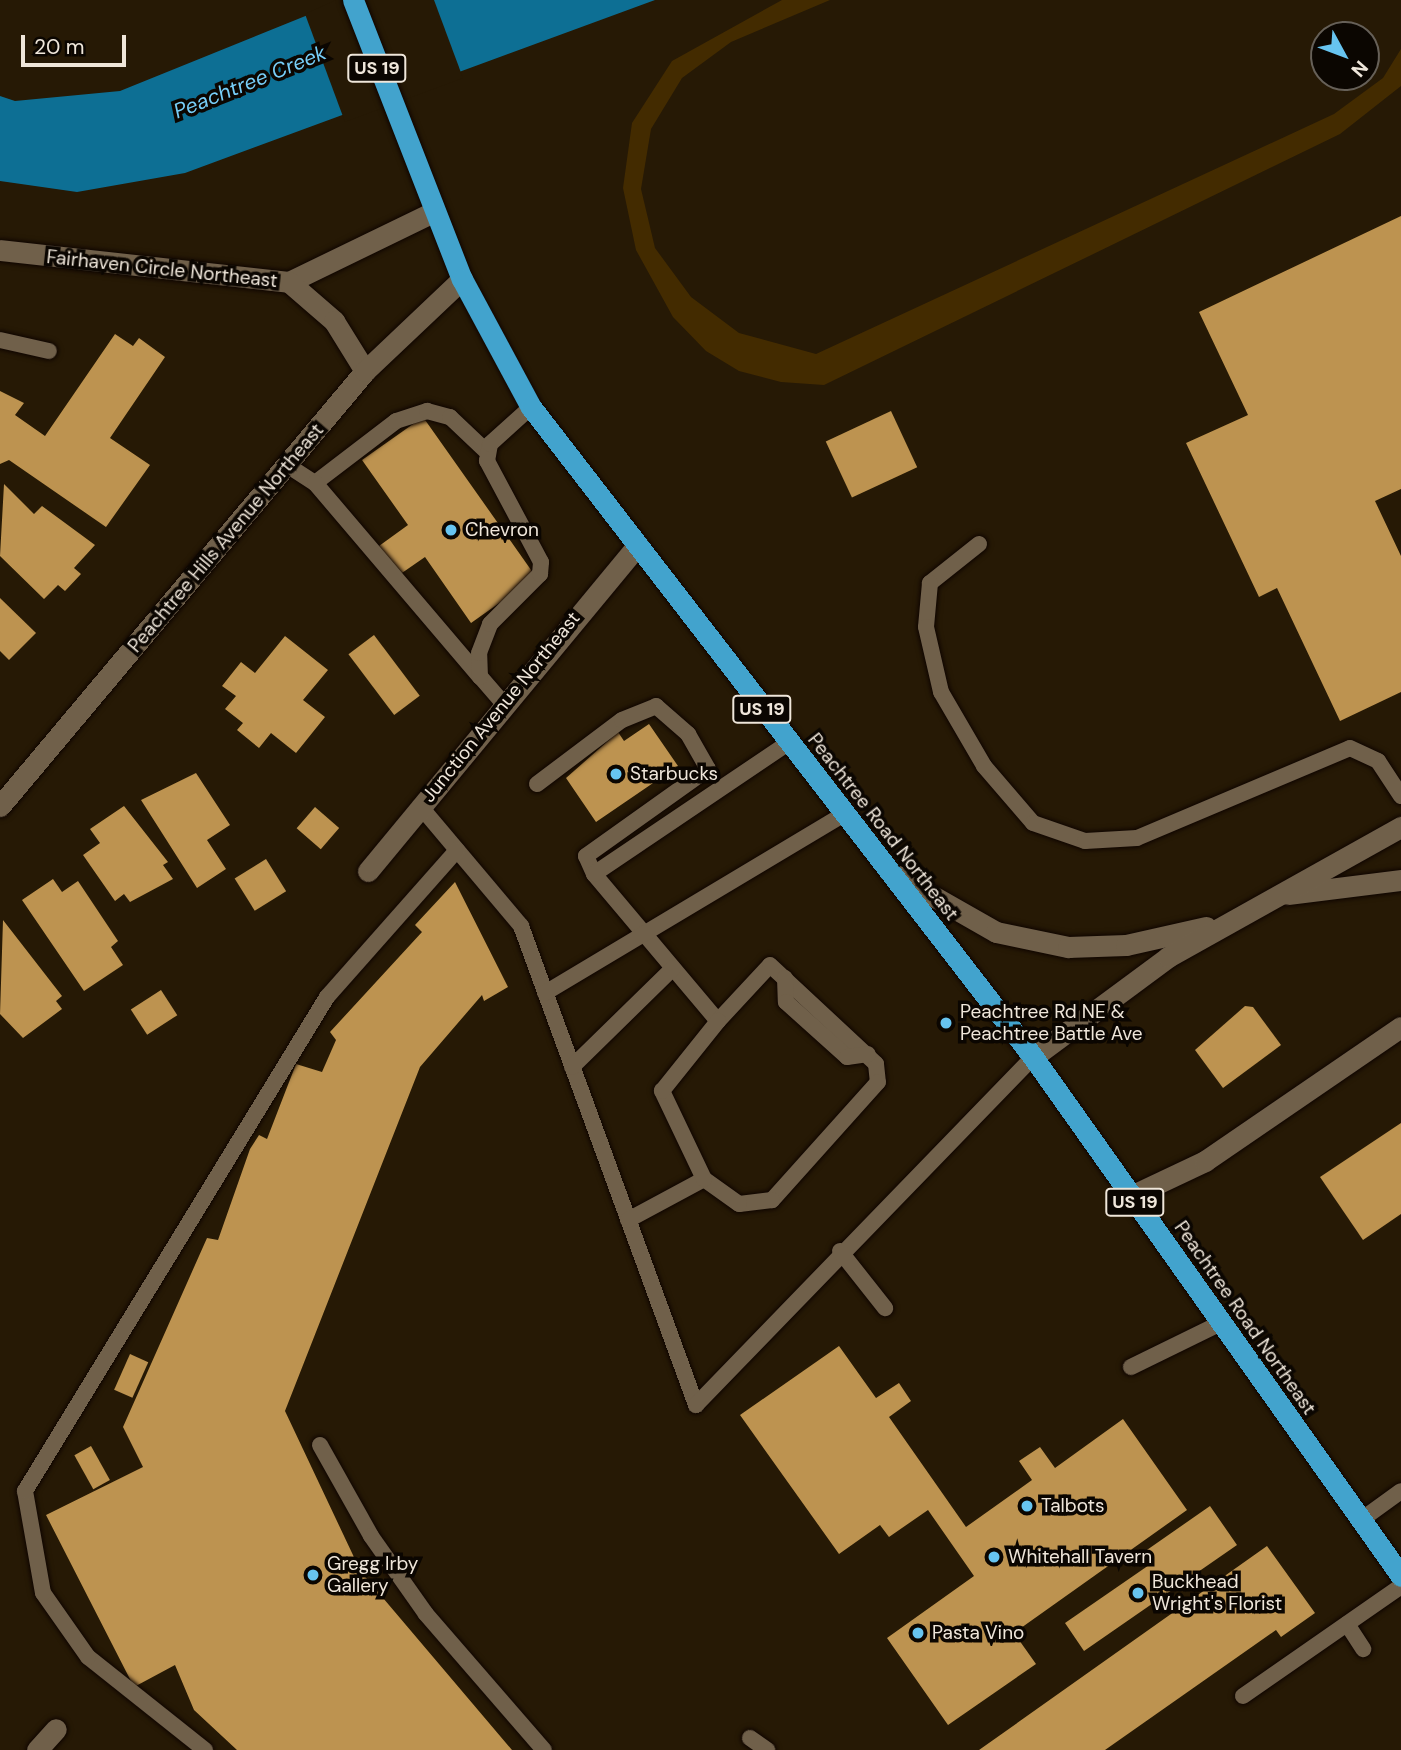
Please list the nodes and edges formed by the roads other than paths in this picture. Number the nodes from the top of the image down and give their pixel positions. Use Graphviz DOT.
graph roads {
  1 [pos="353,0"];
  2 [pos="433,212"];
  3 [pos="0,250"];
  4 [pos="461,279"];
  5 [pos="289,282"];
  6 [pos="0,340"];
  7 [pos="49,351"];
  8 [pos="365,371"];
  9 [pos="531,407"];
  10 [pos="488,453"];
  11 [pos="287,465"];
  12 [pos="315,483"];
  13 [pos="979,544"];
  14 [pos="638,545"];
  15 [pos="480,677"];
  16 [pos="503,703"];
  17 [pos="788,743"];
  18 [pos="537,783"];
  19 [pos="1401,796"];
  20 [pos="0,806"];
  21 [pos="420,806"];
  22 [pos="844,814"];
  23 [pos="1401,827"];
  24 [pos="457,850"];
  25 [pos="368,871"];
  26 [pos="889,871"];
  27 [pos="594,874"];
  28 [pos="1401,880"];
  29 [pos="1276,895"];
  30 [pos="1229,922"];
  31 [pos="643,931"];
  32 [pos="673,968"];
  33 [pos="545,993"];
  34 [pos="718,1021"];
  35 [pos="1401,1027"];
  36 [pos="1033,1056"];
  37 [pos="572,1067"];
  38 [pos="704,1179"];
  39 [pos="1131,1196"];
  40 [pos="628,1220"];
  41 [pos="840,1251"];
  42 [pos="886,1308"];
  43 [pos="1221,1323"];
  44 [pos="1131,1367"];
  45 [pos="320,1445"];
  46 [pos="1401,1491"];
  47 [pos="1361,1520"];
  48 [pos="1401,1576"];
  49 [pos="1401,1586"];
  50 [pos="1347,1624"];
  51 [pos="1363,1649"];
  52 [pos="1243,1696"];
  53 [pos="56,1729"];
  54 [pos="750,1738"];
  55 [pos="37,1750"];
  56 [pos="205,1750"];
  57 [pos="544,1750"];
  58 [pos="767,1750"];
  1 -- 2 [label="highway, Peachtree Road Northeast / US 19"];
  2 -- 4 [label="highway, Peachtree Road Northeast / US 19"];
  2 -- 5 [label="street, Fairhaven Circle Northeast"];
  3 -- 5 [label="street, Fairhaven Circle Northeast"];
  4 -- 8 [label="street, Peachtree Hills Avenue Northeast"];
  4 -- 9 [label="highway, Peachtree Road Northeast / US 19"];
  5 -- 8 [label="street"];
  6 -- 7 [label="lane"];
  8 -- 11 [label="street, Peachtree Hills Avenue Northeast"];
  9 -- 10 [label="lane"];
  9 -- 14 [label="highway, Peachtree Road Northeast / US 19"];
  10 -- 12 [label="lane"];
  10 -- 15 [label="lane"];
  11 -- 12 [label="lane"];
  11 -- 20 [label="street, Peachtree Hills Avenue Northeast"];
  12 -- 15 [label="lane"];
  13 -- 19 [label="lane"];
  14 -- 16 [label="street, Junction Avenue Northeast"];
  14 -- 17 [label="highway, Peachtree Road Northeast / US 19"];
  15 -- 16 [label="lane"];
  16 -- 21 [label="street, Junction Avenue Northeast"];
  17 -- 22 [label="highway, Peachtree Road Northeast / US 19"];
  17 -- 27 [label="lane"];
  18 -- 27 [label="lane"];
  21 -- 24 [label="lane"];
  21 -- 25 [label="street, Junction Avenue Northeast"];
  22 -- 26 [label="highway, Peachtree Road Northeast / US 19"];
  22 -- 31 [label="lane"];
  23 -- 29 [label="street"];
  24 -- 33 [label="lane"];
  24 -- 56 [label="lane"];
  26 -- 30 [label="street"];
  26 -- 36 [label="highway, Peachtree Road Northeast / US 19"];
  27 -- 31 [label="lane"];
  28 -- 29 [label="street"];
  29 -- 30 [label="street"];
  30 -- 36 [label="street"];
  31 -- 32 [label="lane"];
  31 -- 33 [label="lane"];
  32 -- 34 [label="lane"];
  32 -- 37 [label="lane"];
  33 -- 37 [label="lane"];
  34 -- 38 [label="lane"];
  34 -- 38 [label="lane"];
  35 -- 39 [label="street"];
  36 -- 39 [label="highway, Peachtree Road Northeast / US 19"];
  36 -- 41 [label="lane"];
  37 -- 40 [label="lane"];
  38 -- 40 [label="lane"];
  39 -- 43 [label="highway, Peachtree Road Northeast / US 19"];
  40 -- 41 [label="lane"];
  41 -- 42 [label="lane"];
  43 -- 44 [label="lane"];
  43 -- 47 [label="highway, Peachtree Road Northeast / US 19"];
  45 -- 57 [label="lane"];
  46 -- 47 [label="lane"];
  47 -- 48 [label="highway, Peachtree Road Northeast / US 19"];
  49 -- 50 [label="lane"];
  50 -- 51 [label="lane"];
  50 -- 52 [label="lane"];
  53 -- 55 [label="street"];
  54 -- 58 [label="lane"];
}
